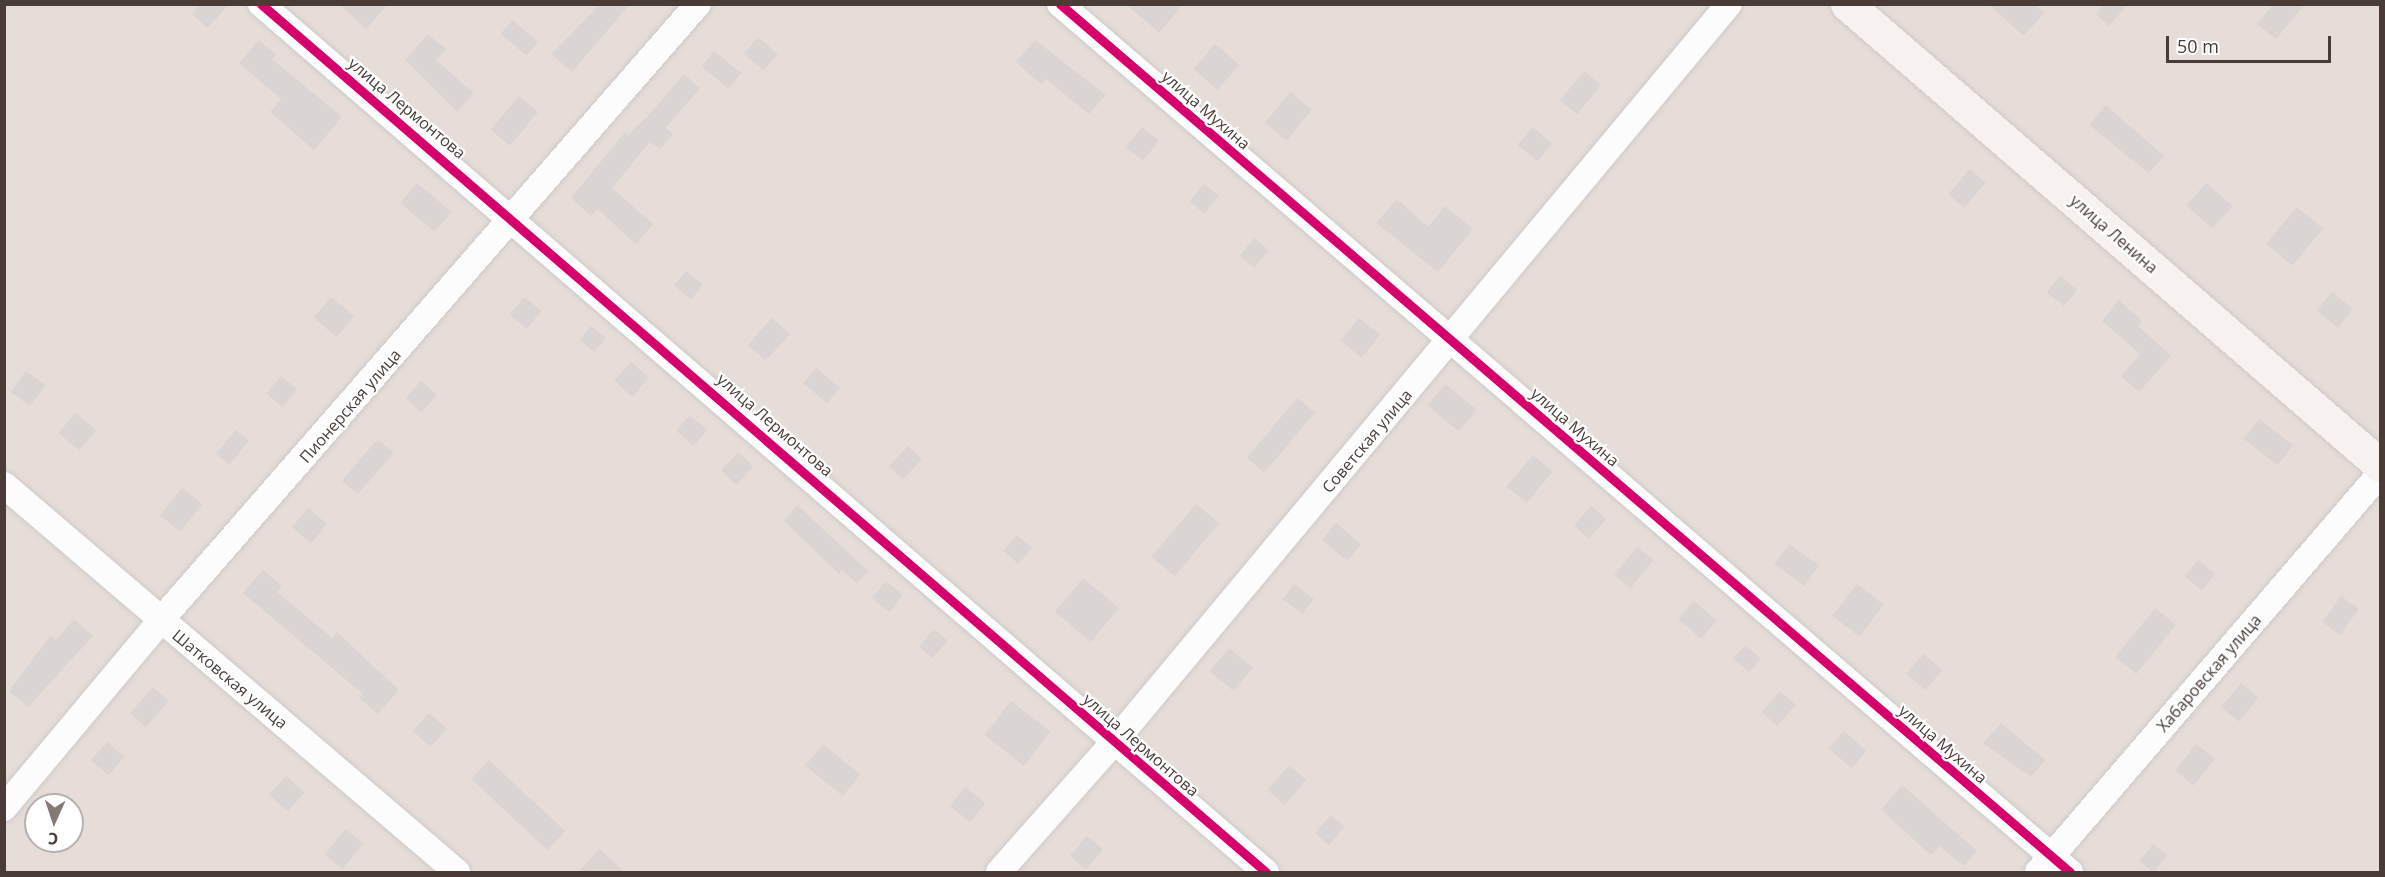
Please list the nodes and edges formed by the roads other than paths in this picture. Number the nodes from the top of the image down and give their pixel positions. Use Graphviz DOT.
graph roads {
  1 [pos="261,4"];
  2 [pos="698,4"];
  3 [pos="1060,4"];
  4 [pos="1729,4"];
  5 [pos="1847,4"];
  6 [pos="515,219"];
  7 [pos="1452,341"];
  8 [pos="2380,465"];
  9 [pos="2380,474"];
  10 [pos="4,484"];
  11 [pos="161,620"];
  12 [pos="1115,741"];
  13 [pos="4,808"];
  14 [pos="2053,867"];
  15 [pos="457,873"];
  16 [pos="999,873"];
  17 [pos="1266,873"];
  1 -- 6 [label="street, улица Лермонтова"];
  2 -- 6 [label="street, Пионерская улица"];
  3 -- 7 [label="street, улица Мухина"];
  4 -- 7 [label="street, Советская улица"];
  5 -- 8 [label="main road, улица Ленина"];
  6 -- 11 [label="street, Пионерская улица"];
  6 -- 12 [label="street, улица Лермонтова"];
  7 -- 12 [label="street, Советская улица"];
  7 -- 14 [label="street, улица Мухина"];
  9 -- 14 [label="street, Хабаровская улица"];
  10 -- 11 [label="street, Шатковская улица"];
  11 -- 13 [label="street, Пионерская улица"];
  11 -- 15 [label="street, Шатковская улица"];
  12 -- 16 [label="street, Советская улица"];
  12 -- 17 [label="street, улица Лермонтова"];
}
